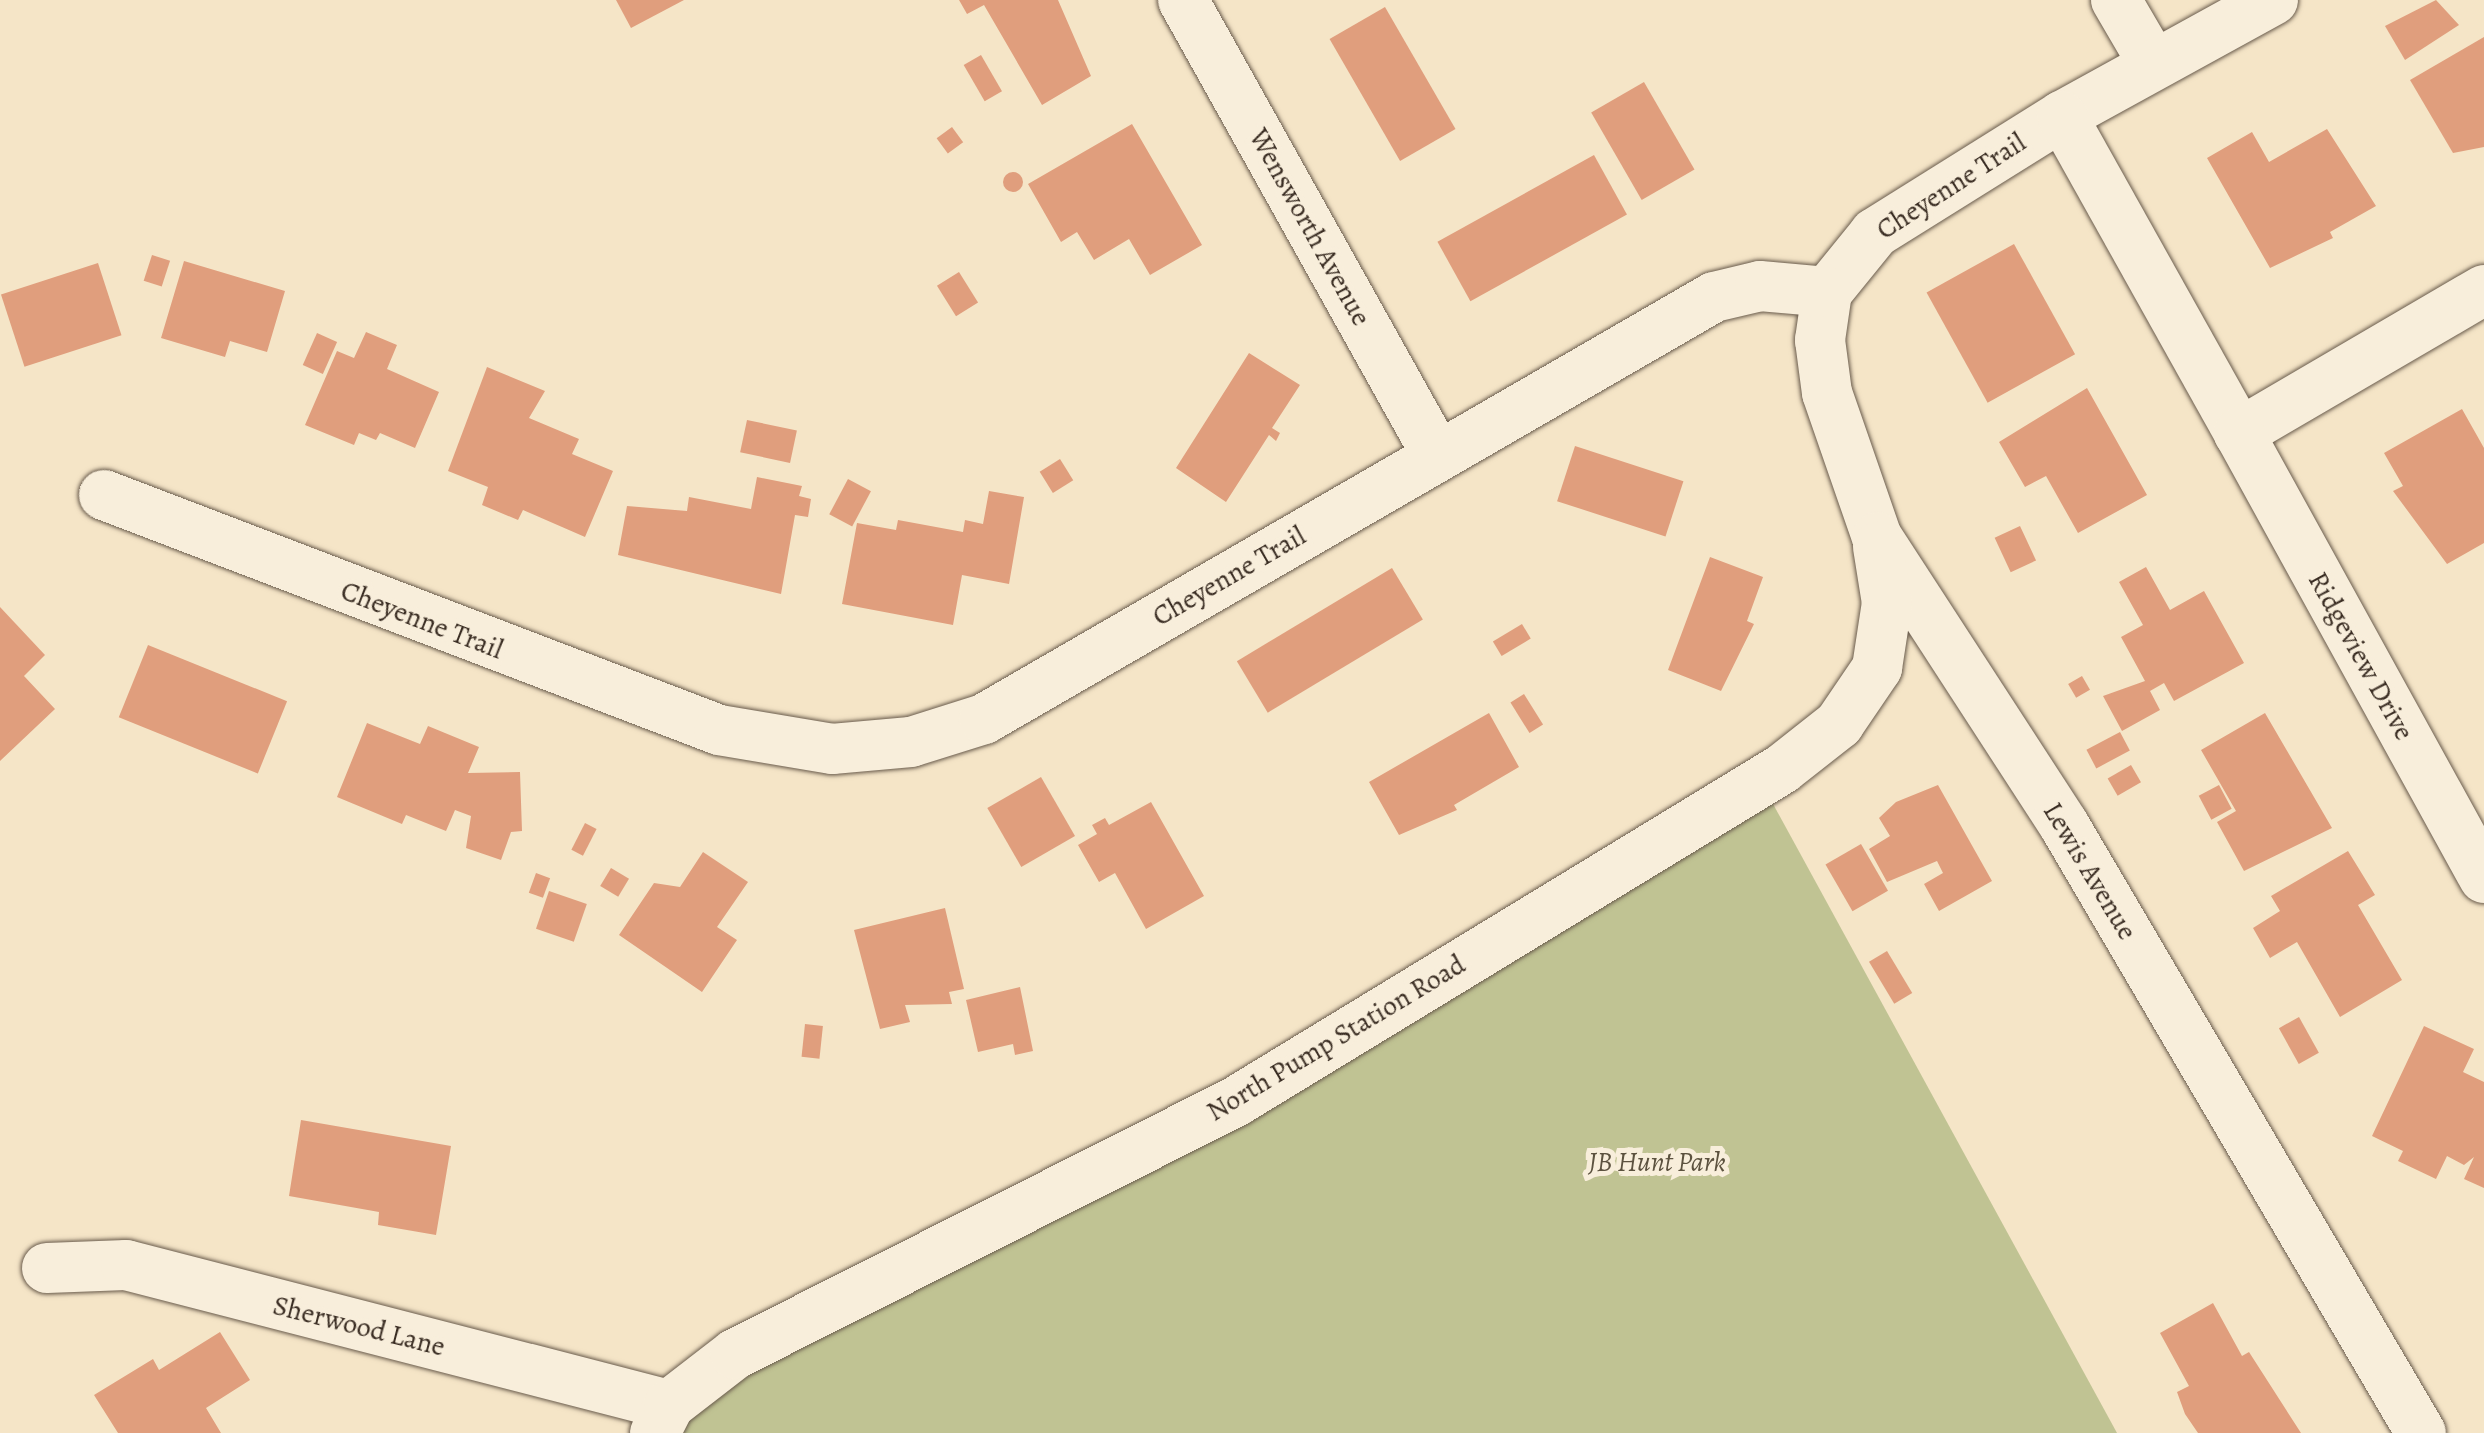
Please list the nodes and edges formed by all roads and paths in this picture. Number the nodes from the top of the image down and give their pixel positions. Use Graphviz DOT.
graph roads {
  1 [pos="1183,0"];
  2 [pos="2116,0"];
  3 [pos="2273,0"];
  4 [pos="2154,65"];
  5 [pos="2062,116"];
  6 [pos="2484,290"];
  7 [pos="1827,292"];
  8 [pos="2238,434"];
  9 [pos="1437,454"];
  10 [pos="104,495"];
  11 [pos="1876,538"];
  12 [pos="2484,878"];
  13 [pos="47,1268"];
  14 [pos="662,1419"];
  15 [pos="2421,1433"];
  1 -- 9 [label="street, Wensworth Avenue"];
  2 -- 4 [label="street"];
  3 -- 4 [label="street, Cheyenne Trail"];
  4 -- 5 [label="street, Cheyenne Trail"];
  5 -- 7 [label="street, Cheyenne Trail"];
  5 -- 8 [label="street, Ridgeview Drive"];
  6 -- 8 [label="street"];
  7 -- 9 [label="street, Cheyenne Trail"];
  7 -- 11 [label="street, Lewis Avenue"];
  8 -- 12 [label="street, Ridgeview Drive"];
  9 -- 10 [label="street, Cheyenne Trail"];
  11 -- 14 [label="street, North Pump Station Road"];
  11 -- 15 [label="street, Lewis Avenue"];
  13 -- 14 [label="street, Sherwood Lane"];
}
